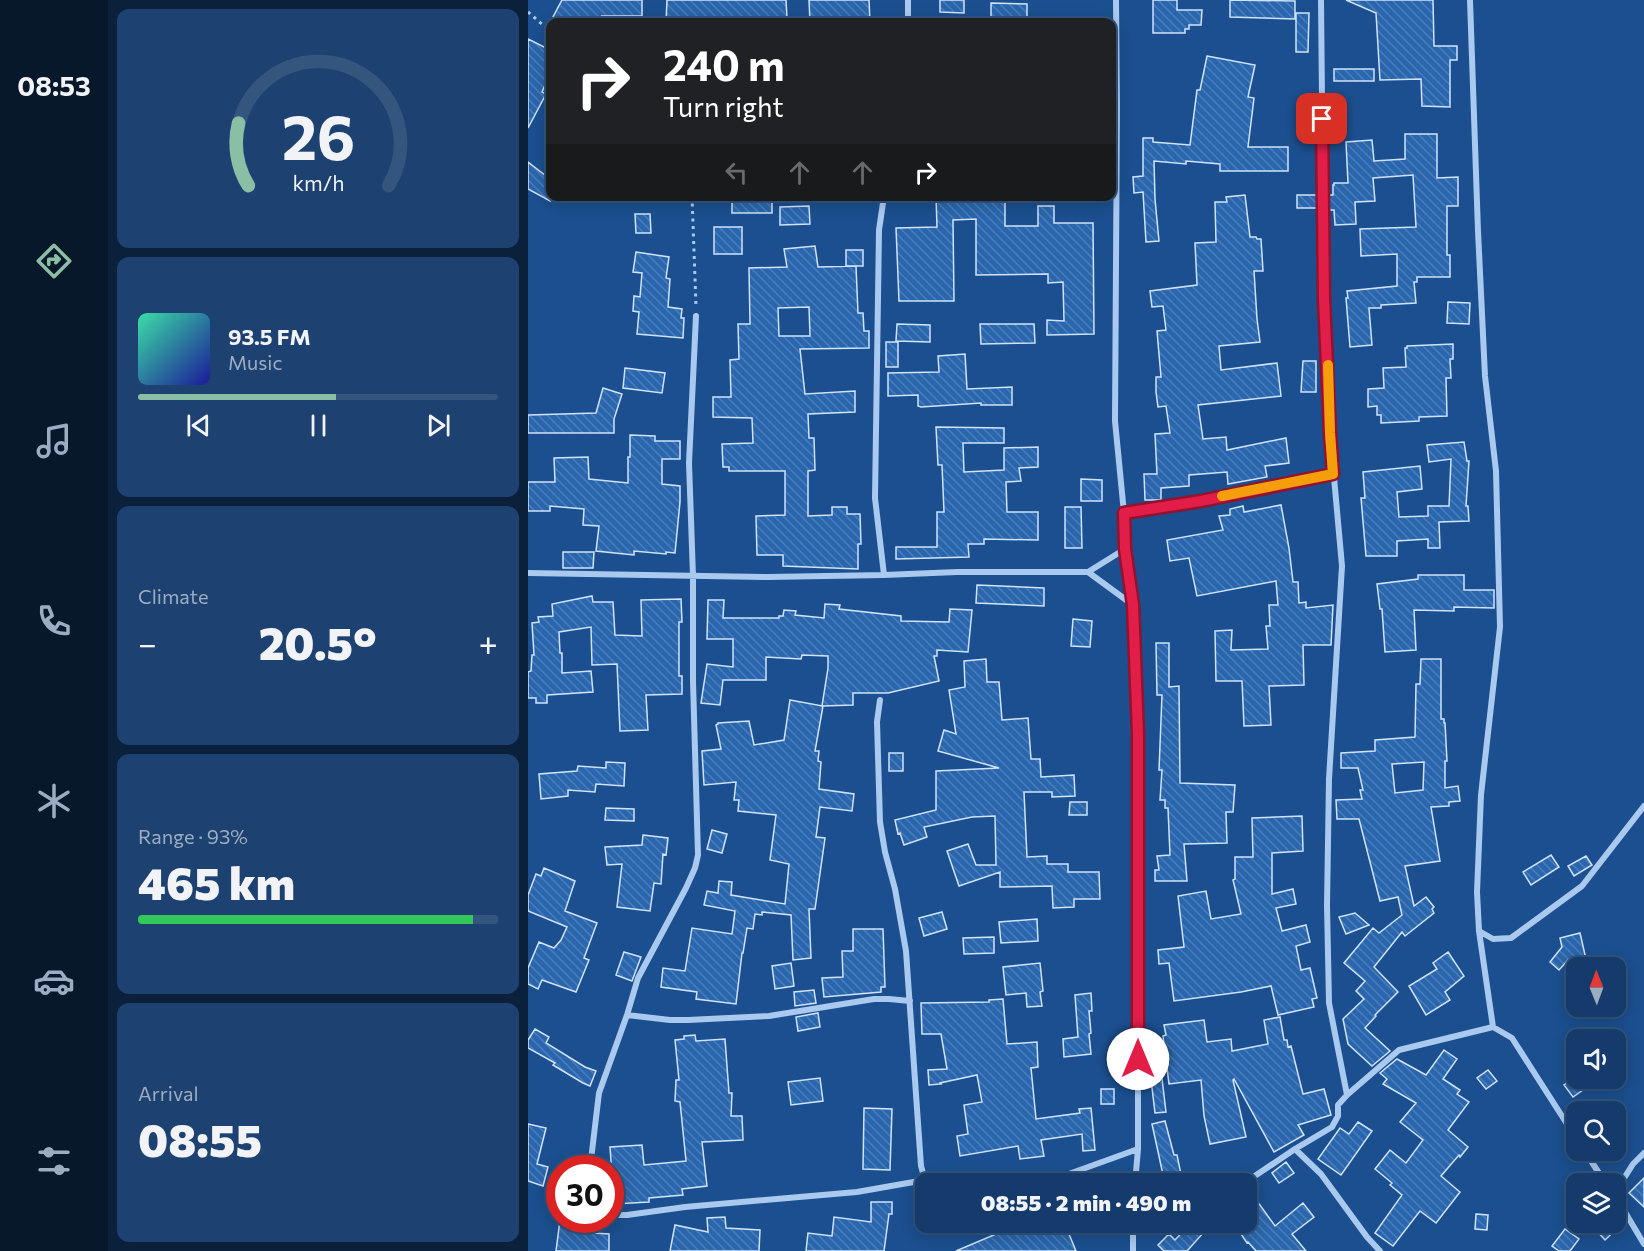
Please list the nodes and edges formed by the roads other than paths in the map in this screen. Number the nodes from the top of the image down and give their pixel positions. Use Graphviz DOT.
graph roads {
  1 [pos="908,0"];
  2 [pos="1116,0"];
  3 [pos="1321,0"];
  4 [pos="1470,0"];
  5 [pos="908,18"];
  6 [pos="882,201"];
  7 [pos="696,316"];
  8 [pos="1333,474"];
  9 [pos="1124,513"];
  10 [pos="1125,549"];
  11 [pos="1088,572"];
  12 [pos="528,573"];
  13 [pos="884,575"];
  14 [pos="693,576"];
  15 [pos="1133,605"];
  16 [pos="880,700"];
  17 [pos="1644,806"];
  18 [pos="1479,931"];
  19 [pos="910,1001"];
  20 [pos="627,1015"];
  21 [pos="1493,1027"];
  22 [pos="1347,1095"];
  23 [pos="1566,1122"];
  24 [pos="1138,1149"];
  25 [pos="1295,1149"];
  26 [pos="1644,1153"];
  27 [pos="592,1155"];
  28 [pos="923,1173"];
  29 [pos="1071,1173"];
  30 [pos="1137,1173"];
  31 [pos="1257,1175"];
  32 [pos="1626,1175"];
  33 [pos="915,1182"];
  34 [pos="1626,1214"];
  35 [pos="624,1215"];
  36 [pos="1132,1233"];
  37 [pos="1644,1244"];
  38 [pos="1132,1251"];
  39 [pos="1380,1251"];
  1 -- 5 [label="street"];
  2 -- 9 [label="street"];
  3 -- 8 [label="street"];
  4 -- 18 [label="street"];
  6 -- 13 [label="street"];
  7 -- 14 [label="street"];
  8 -- 9 [label="street"];
  8 -- 22 [label="street"];
  9 -- 10 [label="street"];
  10 -- 11 [label="street"];
  10 -- 15 [label="street"];
  11 -- 13 [label="street"];
  11 -- 15 [label="street"];
  12 -- 14 [label="street"];
  13 -- 14 [label="street"];
  14 -- 20 [label="street"];
  15 -- 24 [label="street"];
  16 -- 19 [label="street"];
  17 -- 18 [label="street"];
  18 -- 21 [label="street"];
  19 -- 20 [label="street"];
  19 -- 28 [label="street"];
  20 -- 27 [label="street"];
  21 -- 22 [label="street"];
  21 -- 23 [label="street"];
  22 -- 25 [label="street"];
  24 -- 29 [label="street"];
  24 -- 30 [label="street"];
  25 -- 31 [label="street"];
  25 -- 39 [label="street"];
  26 -- 32 [label="street"];
  33 -- 35 [label="street"];
  34 -- 37 [label="street"];
  36 -- 38 [label="street"];
}
